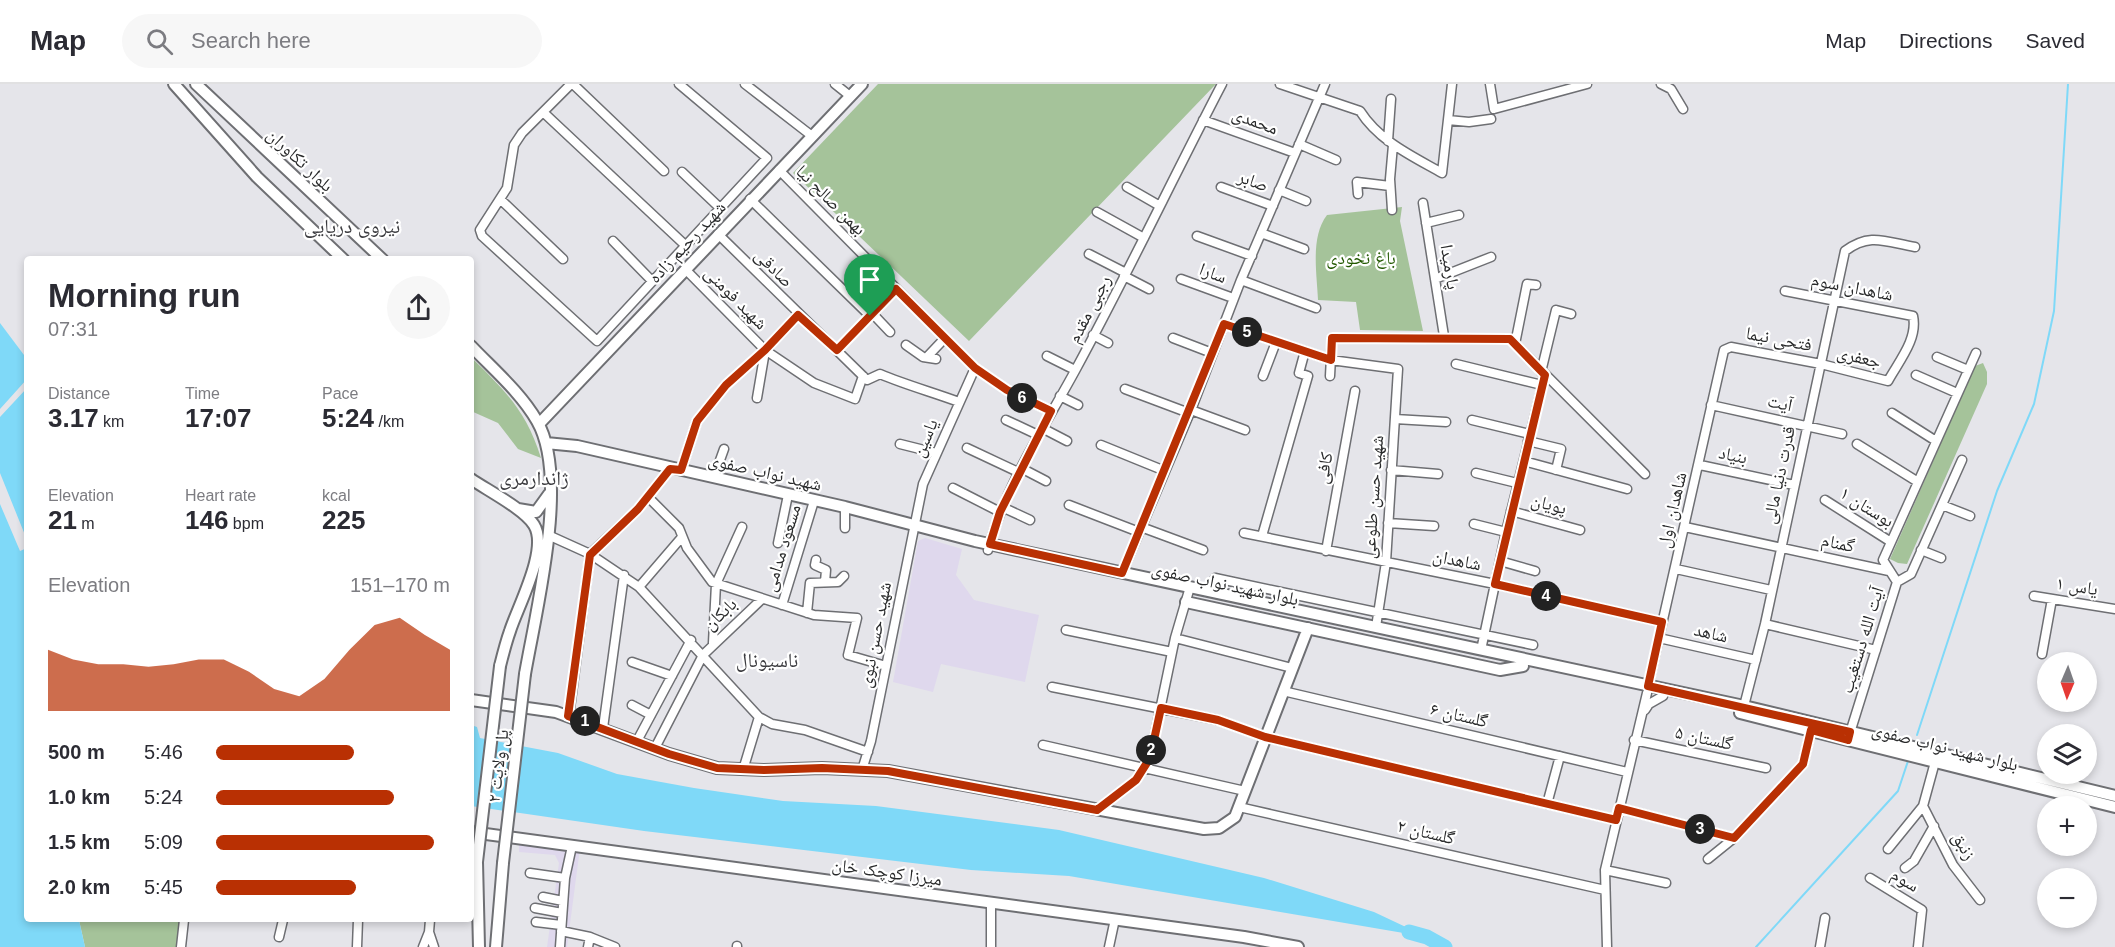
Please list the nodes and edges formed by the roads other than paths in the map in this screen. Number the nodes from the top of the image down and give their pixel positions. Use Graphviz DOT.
graph roads {
  1 [pos="174,84"];
  2 [pos="196,84"];
  3 [pos="572,84"];
  4 [pos="679,84"];
  5 [pos="745,84"];
  6 [pos="835,84"];
  7 [pos="861,84"];
  8 [pos="1222,84"];
  9 [pos="1280,84"];
  10 [pos="1325,84"];
  11 [pos="1452,84"];
  12 [pos="1490,84"];
  13 [pos="1587,84"];
  14 [pos="1661,84"];
  15 [pos="850,96"];
  16 [pos="1320,96"];
  17 [pos="1391,99"];
  18 [pos="1683,109"];
  19 [pos="543,112"];
  20 [pos="1491,119"];
  21 [pos="1203,120"];
  22 [pos="1448,120"];
  23 [pos="812,136"];
  24 [pos="1390,143"];
  25 [pos="1299,144"];
  26 [pos="1295,153"];
  27 [pos="1336,160"];
  28 [pos="779,170"];
  29 [pos="664,171"];
  30 [pos="682,172"];
  31 [pos="1390,186"];
  32 [pos="1126,187"];
  33 [pos="1221,187"];
  34 [pos="1280,190"];
  35 [pos="1358,194"];
  36 [pos="500,199"];
  37 [pos="750,199"];
  38 [pos="1306,201"];
  39 [pos="1423,203"];
  40 [pos="1160,206"];
  41 [pos="1273,206"];
  42 [pos="720,208"];
  43 [pos="1392,210"];
  44 [pos="1097,212"];
  45 [pos="1459,215"];
  46 [pos="1426,223"];
  47 [pos="1261,233"];
  48 [pos="718,234"];
  49 [pos="1197,236"];
  50 [pos="1144,238"];
  51 [pos="613,242"];
  52 [pos="685,245"];
  53 [pos="1915,247"];
  54 [pos="1304,249"];
  55 [pos="1089,254"];
  56 [pos="376,255"];
  57 [pos="340,256"];
  58 [pos="1252,256"];
  59 [pos="1491,257"];
  60 [pos="563,259"];
  61 [pos="685,269"];
  62 [pos="1125,274"];
  63 [pos="1181,279"];
  64 [pos="1435,279"];
  65 [pos="1241,280"];
  66 [pos="652,281"];
  67 [pos="1536,285"];
  68 [pos="896,289"];
  69 [pos="1149,289"];
  70 [pos="1785,291"];
  71 [pos="1233,298"];
  72 [pos="1834,298"];
  73 [pos="1316,308"];
  74 [pos="1571,314"];
  75 [pos="798,315"];
  76 [pos="871,315"];
  77 [pos="1913,316"];
  78 [pos="1224,324"];
  79 [pos="890,332"];
  80 [pos="1093,335"];
  81 [pos="1444,336"];
  82 [pos="945,338"];
  83 [pos="1173,338"];
  84 [pos="1276,342"];
  85 [pos="1108,343"];
  86 [pos="1515,344"];
  87 [pos="906,345"];
  88 [pos="1731,347"];
  89 [pos="474,349"];
  90 [pos="765,350"];
  91 [pos="837,350"];
  92 [pos="1305,351"];
  93 [pos="1212,353"];
  94 [pos="1976,353"];
  95 [pos="1047,356"];
  96 [pos="1938,357"];
  97 [pos="1331,360"];
  98 [pos="1456,364"];
  99 [pos="1821,364"];
  100 [pos="975,368"];
  101 [pos="1075,370"];
  102 [pos="1968,370"];
  103 [pos="1543,374"];
  104 [pos="1916,375"];
  105 [pos="863,376"];
  106 [pos="1263,376"];
  107 [pos="1330,376"];
  108 [pos="1542,385"];
  109 [pos="1125,389"];
  110 [pos="1355,391"];
  111 [pos="1957,393"];
  112 [pos="1060,396"];
  113 [pos="757,398"];
  114 [pos="958,402"];
  115 [pos="1078,405"];
  116 [pos="1711,405"];
  117 [pos="1051,411"];
  118 [pos="1190,411"];
  119 [pos="1892,413"];
  120 [pos="1395,419"];
  121 [pos="1006,420"];
  122 [pos="1472,420"];
  123 [pos="1446,422"];
  124 [pos="539,423"];
  125 [pos="1807,425"];
  126 [pos="1245,430"];
  127 [pos="1040,432"];
  128 [pos="1842,434"];
  129 [pos="1529,437"];
  130 [pos="1067,441"];
  131 [pos="1936,441"];
  132 [pos="546,443"];
  133 [pos="900,444"];
  134 [pos="1857,444"];
  135 [pos="1101,445"];
  136 [pos="967,448"];
  137 [pos="724,449"];
  138 [pos="936,453"];
  139 [pos="1962,460"];
  140 [pos="1524,461"];
  141 [pos="1700,465"];
  142 [pos="675,469"];
  143 [pos="1020,470"];
  144 [pos="1391,470"];
  145 [pos="1556,470"];
  146 [pos="1165,471"];
  147 [pos="1476,473"];
  148 [pos="1438,474"];
  149 [pos="1645,474"];
  150 [pos="714,477"];
  151 [pos="474,481"];
  152 [pos="1046,481"];
  153 [pos="1918,482"];
  154 [pos="1517,483"];
  155 [pos="1794,485"];
  156 [pos="953,488"];
  157 [pos="1627,489"];
  158 [pos="551,491"];
  159 [pos="788,495"];
  160 [pos="648,497"];
  161 [pos="1825,500"];
  162 [pos="814,501"];
  163 [pos="1069,505"];
  164 [pos="1942,505"];
  165 [pos="512,506"];
  166 [pos="845,507"];
  167 [pos="1001,509"];
  168 [pos="1510,511"];
  169 [pos="1970,516"];
  170 [pos="1029,520"];
  171 [pos="1388,523"];
  172 [pos="1474,524"];
  173 [pos="913,525"];
  174 [pos="1434,526"];
  175 [pos="742,527"];
  176 [pos="1686,527"];
  177 [pos="845,528"];
  178 [pos="1140,529"];
  179 [pos="1580,530"];
  180 [pos="1506,532"];
  181 [pos="1244,533"];
  182 [pos="548,535"];
  183 [pos="1262,536"];
  184 [pos="682,537"];
  185 [pos="975,541"];
  186 [pos="1891,542"];
  187 [pos="778,543"];
  188 [pos="989,547"];
  189 [pos="1780,548"];
  190 [pos="1203,550"];
  191 [pos="1922,550"];
  192 [pos="1326,551"];
  193 [pos="590,555"];
  194 [pos="1941,558"];
  195 [pos="816,560"];
  196 [pos="1500,561"];
  197 [pos="1386,562"];
  198 [pos="1676,569"];
  199 [pos="1535,571"];
  200 [pos="1889,571"];
  201 [pos="1122,573"];
  202 [pos="624,576"];
  203 [pos="844,576"];
  204 [pos="1215,578"];
  205 [pos="825,582"];
  206 [pos="1897,582"];
  207 [pos="716,584"];
  208 [pos="1495,584"];
  209 [pos="639,587"];
  210 [pos="1771,590"];
  211 [pos="1188,594"];
  212 [pos="2034,596"];
  213 [pos="762,599"];
  214 [pos="2052,599"];
  215 [pos="782,605"];
  216 [pos="2115,609"];
  217 [pos="807,613"];
  218 [pos="1379,613"];
  219 [pos="1662,622"];
  220 [pos="1765,624"];
  221 [pos="1376,627"];
  222 [pos="1308,628"];
  223 [pos="1066,630"];
  224 [pos="1484,634"];
  225 [pos="1175,638"];
  226 [pos="1659,638"];
  227 [pos="691,640"];
  228 [pos="713,644"];
  229 [pos="1533,645"];
  230 [pos="1481,650"];
  231 [pos="1876,650"];
  232 [pos="1172,652"];
  233 [pos="2042,652"];
  234 [pos="703,655"];
  235 [pos="1756,660"];
  236 [pos="632,662"];
  237 [pos="886,666"];
  238 [pos="1523,666"];
  239 [pos="1292,668"];
  240 [pos="672,676"];
  241 [pos="1052,687"];
  242 [pos="1648,689"];
  243 [pos="1283,691"];
  244 [pos="1663,696"];
  245 [pos="474,700"];
  246 [pos="632,705"];
  247 [pos="1744,706"];
  248 [pos="1161,708"];
  249 [pos="651,715"];
  250 [pos="1641,715"];
  251 [pos="568,716"];
  252 [pos="759,717"];
  253 [pos="603,728"];
  254 [pos="1811,730"];
  255 [pos="1849,736"];
  256 [pos="1265,737"];
  257 [pos="1634,740"];
  258 [pos="637,741"];
  259 [pos="1044,745"];
  260 [pos="655,748"];
  261 [pos="868,752"];
  262 [pos="1560,756"];
  263 [pos="1935,762"];
  264 [pos="1143,767"];
  265 [pos="1766,768"];
  266 [pos="743,770"];
  267 [pos="862,770"];
  268 [pos="1627,772"];
  269 [pos="1245,791"];
  270 [pos="2115,796"];
  271 [pos="1547,804"];
  272 [pos="1923,806"];
  273 [pos="1239,807"];
  274 [pos="2115,807"];
  275 [pos="1619,808"];
  276 [pos="1097,810"];
  277 [pos="1616,820"];
  278 [pos="1934,826"];
  279 [pos="474,832"];
  280 [pos="1734,838"];
  281 [pos="572,846"];
  282 [pos="1887,849"];
  283 [pos="1708,859"];
  284 [pos="1905,868"];
  285 [pos="1605,870"];
  286 [pos="530,873"];
  287 [pos="566,878"];
  288 [pos="1870,878"];
  289 [pos="1666,883"];
  290 [pos="1605,890"];
  291 [pos="543,897"];
  292 [pos="1980,900"];
  293 [pos="563,901"];
  294 [pos="991,903"];
  295 [pos="535,908"];
  296 [pos="562,913"];
  297 [pos="1825,918"];
  298 [pos="1115,919"];
  299 [pos="184,922"];
  300 [pos="282,922"];
  301 [pos="358,922"];
  302 [pos="430,922"];
  303 [pos="536,922"];
  304 [pos="561,928"];
  305 [pos="429,932"];
  306 [pos="279,937"];
  307 [pos="590,937"];
  308 [pos="182,947"];
  309 [pos="357,947"];
  310 [pos="423,947"];
  311 [pos="434,947"];
  312 [pos="479,947"];
  313 [pos="496,947"];
  314 [pos="560,947"];
  315 [pos="588,947"];
  316 [pos="615,947"];
  317 [pos="991,947"];
  318 [pos="1109,947"];
  319 [pos="1298,947"];
  320 [pos="1607,947"];
  321 [pos="1820,947"];
  322 [pos="1917,947"];
  1 -- 57 [label="main road"];
  2 -- 56 [label="main road, بلوار تکاوران"];
  3 -- 19 [label="street"];
  3 -- 29 [label="street"];
  4 -- 42 [label="street"];
  5 -- 23 [label="street"];
  6 -- 15 [label="street"];
  7 -- 15 [label="main road, شهید رحیم زاده"];
  8 -- 21 [label="street, رجبی مقدم"];
  9 -- 16 [label="street"];
  10 -- 16 [label="street"];
  11 -- 22 [label="street"];
  12 -- 13 [label="street"];
  14 -- 18 [label="street"];
  15 -- 23 [label="main road, شهید رحیم زاده"];
  16 -- 24 [label="street"];
  16 -- 25 [label="street"];
  17 -- 24 [label="street"];
  19 -- 36 [label="street"];
  19 -- 52 [label="street"];
  20 -- 22 [label="street"];
  21 -- 26 [label="street, محمدی"];
  21 -- 40 [label="street, رجبی مقدم"];
  22 -- 24 [label="street"];
  23 -- 28 [label="main road, شهید رحیم زاده"];
  24 -- 31 [label="street"];
  25 -- 26 [label="street"];
  25 -- 27 [label="street"];
  26 -- 34 [label="street"];
  28 -- 37 [label="main road, شهید رحیم زاده"];
  28 -- 68 [label="street, بهمن صالح نیا"];
  30 -- 42 [label="street"];
  31 -- 35 [label="street"];
  31 -- 43 [label="street"];
  32 -- 40 [label="street"];
  33 -- 41 [label="street, صابر"];
  34 -- 38 [label="street"];
  34 -- 41 [label="street"];
  36 -- 60 [label="street"];
  36 -- 66 [label="street"];
  37 -- 48 [label="main road, شهید رحیم زاده"];
  37 -- 76 [label="street"];
  39 -- 46 [label="street, پارمیدا"];
  40 -- 50 [label="street, رجبی مقدم"];
  41 -- 47 [label="street"];
  42 -- 52 [label="street"];
  44 -- 50 [label="street"];
  45 -- 46 [label="street"];
  46 -- 64 [label="street, پارمیدا"];
  47 -- 54 [label="street"];
  47 -- 58 [label="street"];
  48 -- 61 [label="main road, شهید رحیم زاده"];
  48 -- 75 [label="street, صادقی"];
  49 -- 58 [label="street"];
  50 -- 62 [label="street, رجبی مقدم"];
  51 -- 66 [label="street"];
  52 -- 66 [label="street"];
  53 -- 72 [label="street, قدرت دنیا مالی"];
  55 -- 62 [label="street"];
  58 -- 65 [label="street"];
  59 -- 64 [label="street"];
  61 -- 90 [label="street, شهید فومنی"];
  61 -- 124 [label="main road, شهید رحیم زاده"];
  62 -- 69 [label="street"];
  62 -- 80 [label="street, رجبی مقدم"];
  63 -- 71 [label="street, سارا"];
  64 -- 81 [label="street, پارمیدا"];
  65 -- 71 [label="street"];
  65 -- 73 [label="street"];
  67 -- 86 [label="street"];
  68 -- 76 [label="street"];
  68 -- 82 [label="street, بهمن صالح نیا"];
  70 -- 72 [label="street, شاهدان سوم"];
  71 -- 78 [label="street"];
  72 -- 77 [label="street, شاهدان سوم"];
  72 -- 99 [label="street, قدرت دنیا مالی"];
  74 -- 103 [label="street"];
  75 -- 90 [label="street"];
  75 -- 91 [label="street, صادقی"];
  76 -- 79 [label="street"];
  76 -- 91 [label="street"];
  77 -- 99 [label="street, جعفری"];
  78 -- 84 [label="street"];
  78 -- 93 [label="street"];
  80 -- 85 [label="street"];
  80 -- 101 [label="street, رجبی مقدم"];
  81 -- 86 [label="street"];
  81 -- 97 [label="street"];
  82 -- 87 [label="street"];
  82 -- 100 [label="street, بهمن صالح نیا"];
  83 -- 93 [label="street"];
  84 -- 92 [label="street"];
  84 -- 106 [label="street"];
  86 -- 103 [label="street"];
  88 -- 99 [label="street, فتحی نیما"];
  88 -- 116 [label="street, شاهدان اول"];
  89 -- 124 [label="main road"];
  90 -- 105 [label="street, شهید فومنی"];
  90 -- 113 [label="street"];
  90 -- 142 [label="street"];
  91 -- 105 [label="street, صادقی"];
  92 -- 97 [label="street"];
  92 -- 183 [label="street"];
  93 -- 118 [label="street"];
  94 -- 102 [label="street"];
  95 -- 101 [label="street"];
  96 -- 102 [label="street"];
  97 -- 107 [label="street"];
  97 -- 120 [label="street, شهید حسن طلوعی"];
  98 -- 108 [label="street"];
  99 -- 125 [label="street, قدرت دنیا مالی"];
  100 -- 114 [label="street, یاسین"];
  100 -- 117 [label="street, بهمن صالح نیا"];
  101 -- 112 [label="street, رجبی مقدم"];
  102 -- 111 [label="street"];
  103 -- 108 [label="street"];
  103 -- 149 [label="street"];
  104 -- 111 [label="street"];
  105 -- 114 [label="street"];
  108 -- 129 [label="street"];
  109 -- 118 [label="street"];
  110 -- 192 [label="street, کافی"];
  111 -- 131 [label="street"];
  112 -- 115 [label="street"];
  112 -- 117 [label="street, رجبی مقدم"];
  114 -- 138 [label="street, یاسین"];
  116 -- 125 [label="street, آیت"];
  116 -- 141 [label="street, شاهدان اول"];
  117 -- 127 [label="street, رجبی مقدم"];
  118 -- 126 [label="street"];
  118 -- 146 [label="street"];
  119 -- 131 [label="street"];
  120 -- 123 [label="street"];
  120 -- 144 [label="street, شهید حسن طلوعی"];
  121 -- 127 [label="street"];
  122 -- 129 [label="street"];
  124 -- 132 [label="main road"];
  125 -- 128 [label="street, آیت"];
  125 -- 155 [label="street, قدرت دنیا مالی"];
  127 -- 130 [label="street"];
  127 -- 143 [label="street, رجبی مقدم"];
  129 -- 140 [label="street"];
  129 -- 145 [label="street"];
  131 -- 153 [label="street"];
  132 -- 142 [label="main road, شهید نواب صفوی"];
  132 -- 158 [label="main road"];
  133 -- 138 [label="street"];
  134 -- 153 [label="street"];
  135 -- 146 [label="street"];
  136 -- 143 [label="street"];
  137 -- 150 [label="street"];
  138 -- 173 [label="street, یاسین"];
  139 -- 164 [label="street, آیت الله دستغیب"];
  140 -- 145 [label="street"];
  140 -- 154 [label="street"];
  141 -- 155 [label="street, بنیاد"];
  141 -- 176 [label="street, شاهدان اول"];
  142 -- 150 [label="main road, شهید نواب صفوی"];
  142 -- 160 [label="street"];
  143 -- 152 [label="street"];
  143 -- 167 [label="street, رجبی مقدم"];
  144 -- 148 [label="street"];
  144 -- 171 [label="street, شهید حسن طلوعی"];
  145 -- 157 [label="street"];
  146 -- 178 [label="street"];
  147 -- 154 [label="street"];
  150 -- 159 [label="main road, شهید نواب صفوی"];
  151 -- 165 [label="main road, پل ولایت ۲"];
  153 -- 186 [label="street"];
  154 -- 168 [label="street"];
  155 -- 189 [label="street, قدرت دنیا مالی"];
  156 -- 167 [label="street"];
  158 -- 165 [label="main road"];
  158 -- 182 [label="main road, پل ولایت ۲"];
  159 -- 162 [label="main road, شهید نواب صفوی"];
  159 -- 187 [label="street"];
  160 -- 184 [label="street"];
  160 -- 193 [label="street"];
  161 -- 186 [label="street, بوستان ۱"];
  162 -- 166 [label="main road, شهید نواب صفوی"];
  162 -- 215 [label="street, مسعود مدامی"];
  163 -- 178 [label="street"];
  164 -- 169 [label="street"];
  164 -- 191 [label="street, آیت الله دستغیب"];
  165 -- 312 [label="main road, پل ولایت ۲, bridge"];
  166 -- 173 [label="main road, شهید نواب صفوی"];
  166 -- 177 [label="street"];
  167 -- 170 [label="street"];
  167 -- 188 [label="street, رجبی مقدم"];
  168 -- 179 [label="street, پویان"];
  168 -- 180 [label="street"];
  171 -- 174 [label="street"];
  171 -- 197 [label="street, شهید حسن طلوعی"];
  172 -- 180 [label="street"];
  173 -- 185 [label="main road, شهید نواب صفوی"];
  173 -- 237 [label="street, شهید حسن نبوی"];
  175 -- 207 [label="street"];
  176 -- 189 [label="street, گمنام"];
  176 -- 198 [label="street, شاهدان اول"];
  178 -- 190 [label="street"];
  178 -- 201 [label="street"];
  180 -- 196 [label="street"];
  181 -- 183 [label="street, شاهدان"];
  182 -- 193 [label="street"];
  182 -- 313 [label="main road, پل ولایت ۲, bridge"];
  183 -- 192 [label="street, شاهدان"];
  184 -- 207 [label="street"];
  184 -- 209 [label="street"];
  185 -- 188 [label="main road, بلوار شهید نواب صفوی"];
  186 -- 200 [label="street"];
  188 -- 201 [label="main road, بلوار شهید نواب صفوی"];
  188 -- 211 [label="main road, بلوار شهید نواب صفوی"];
  189 -- 200 [label="street, گمنام"];
  189 -- 210 [label="street, قدرت دنیا مالی"];
  191 -- 194 [label="street"];
  191 -- 206 [label="street, آیت الله دستغیب"];
  192 -- 197 [label="street, شاهدان"];
  193 -- 202 [label="street"];
  193 -- 251 [label="street"];
  195 -- 205 [label="street"];
  196 -- 199 [label="street"];
  196 -- 208 [label="street"];
  197 -- 208 [label="street, شاهدان"];
  197 -- 218 [label="street, شهید حسن طلوعی"];
  198 -- 210 [label="street"];
  198 -- 219 [label="street, شاهدان اول"];
  200 -- 206 [label="street"];
  201 -- 211 [label="main road, بلوار شهید نواب صفوی"];
  202 -- 209 [label="street"];
  202 -- 253 [label="street"];
  203 -- 205 [label="street"];
  204 -- 218 [label="street"];
  205 -- 217 [label="street"];
  206 -- 231 [label="street, آیت الله دستغیب"];
  207 -- 213 [label="street"];
  207 -- 228 [label="street"];
  208 -- 219 [label="street, شاهدان"];
  208 -- 224 [label="street"];
  209 -- 227 [label="street"];
  210 -- 220 [label="street, قدرت دنیا مالی"];
  211 -- 221 [label="main road, بلوار شهید نواب صفوی"];
  211 -- 222 [label="main road"];
  211 -- 225 [label="street"];
  211 -- 238 [label="main road, بلوار شهید نواب صفوی"];
  212 -- 214 [label="street, یاس ۱"];
  213 -- 215 [label="street"];
  213 -- 228 [label="street, بابکان"];
  214 -- 216 [label="street, یاس ۱"];
  214 -- 233 [label="street"];
  215 -- 217 [label="street"];
  217 -- 237 [label="street"];
  218 -- 221 [label="street, شهید حسن طلوعی"];
  218 -- 224 [label="street"];
  219 -- 226 [label="street, شاهدان اول"];
  220 -- 231 [label="street"];
  220 -- 235 [label="street, قدرت دنیا مالی"];
  221 -- 230 [label="main road, بلوار شهید نواب صفوی"];
  222 -- 238 [label="main road"];
  222 -- 239 [label="main road"];
  223 -- 232 [label="street"];
  224 -- 229 [label="street"];
  224 -- 230 [label="street"];
  225 -- 232 [label="street"];
  225 -- 239 [label="street"];
  226 -- 235 [label="street, شاهد"];
  226 -- 242 [label="street, شاهدان اول"];
  227 -- 234 [label="street"];
  227 -- 240 [label="street"];
  228 -- 234 [label="street, بابکان"];
  230 -- 242 [label="main road, بلوار شهید نواب صفوی"];
  231 -- 255 [label="street, آیت الله دستغیب"];
  232 -- 248 [label="street"];
  234 -- 252 [label="street"];
  234 -- 260 [label="street, بابکان"];
  235 -- 247 [label="street, قدرت دنیا مالی"];
  236 -- 240 [label="street"];
  237 -- 261 [label="street, شهید حسن نبوی"];
  238 -- 242 [label="main road, بلوار شهید نواب صفوی"];
  239 -- 243 [label="main road"];
  240 -- 249 [label="street"];
  241 -- 248 [label="street"];
  242 -- 244 [label="main road, بلوار شهید نواب صفوی"];
  242 -- 247 [label="main road, بلوار شهید نواب صفوی"];
  242 -- 250 [label="street, شاهدان اول"];
  243 -- 256 [label="main road"];
  243 -- 262 [label="street, گلستان ۶"];
  244 -- 250 [label="street"];
  244 -- 254 [label="main road, بلوار شهید نواب صفوی"];
  245 -- 251 [label="main road"];
  246 -- 249 [label="street"];
  247 -- 255 [label="main road, بلوار شهید نواب صفوی"];
  248 -- 256 [label="street"];
  248 -- 264 [label="street"];
  249 -- 258 [label="street"];
  250 -- 257 [label="street, شاهدان اول"];
  251 -- 253 [label="main road"];
  252 -- 261 [label="street"];
  252 -- 266 [label="street"];
  253 -- 258 [label="main road"];
  254 -- 255 [label="main road, بلوار شهید نواب صفوی"];
  254 -- 280 [label="street"];
  255 -- 263 [label="main road, بلوار شهید نواب صفوی"];
  255 -- 270 [label="main road, بلوار شهید نواب صفوی"];
  256 -- 269 [label="main road"];
  256 -- 271 [label="street"];
  257 -- 265 [label="street, گلستان ۵"];
  257 -- 268 [label="street, شاهدان اول"];
  258 -- 260 [label="main road"];
  259 -- 264 [label="street"];
  260 -- 266 [label="main road"];
  261 -- 267 [label="street, شهید حسن نبوی"];
  262 -- 268 [label="street, گلستان ۶"];
  262 -- 271 [label="street"];
  263 -- 272 [label="street"];
  263 -- 274 [label="main road, بلوار شهید نواب صفوی"];
  264 -- 269 [label="street"];
  264 -- 276 [label="street"];
  266 -- 267 [label="main road"];
  267 -- 276 [label="main road"];
  268 -- 275 [label="street, شاهدان اول"];
  269 -- 273 [label="main road"];
  271 -- 277 [label="street"];
  272 -- 278 [label="street, زنبق"];
  272 -- 282 [label="street"];
  273 -- 276 [label="main road"];
  273 -- 290 [label="street, گلستان ۲"];
  275 -- 277 [label="street, شاهدان اول"];
  275 -- 280 [label="street"];
  277 -- 285 [label="street, شاهدان اول"];
  278 -- 284 [label="street"];
  278 -- 292 [label="street, زنبق"];
  279 -- 281 [label="main road, میرزا کوچک خان"];
  280 -- 283 [label="street"];
  281 -- 287 [label="street"];
  281 -- 294 [label="main road, میرزا کوچک خان"];
  285 -- 289 [label="street"];
  285 -- 290 [label="street, شاهدان اول"];
  286 -- 287 [label="street"];
  287 -- 293 [label="street"];
  288 -- 322 [label="street, سوم"];
  290 -- 320 [label="street, شاهدان اول"];
  291 -- 293 [label="street"];
  293 -- 296 [label="street"];
  294 -- 298 [label="main road, میرزا کوچک خان"];
  294 -- 317 [label="street"];
  295 -- 296 [label="street"];
  296 -- 304 [label="street"];
  297 -- 321 [label="street"];
  298 -- 318 [label="street"];
  298 -- 319 [label="main road, میرزا کوچک خان"];
  299 -- 308 [label="street"];
  300 -- 306 [label="street"];
  301 -- 309 [label="street"];
  302 -- 305 [label="street"];
  303 -- 304 [label="street"];
  304 -- 307 [label="street"];
  304 -- 314 [label="street"];
  305 -- 310 [label="street"];
  305 -- 311 [label="street"];
  307 -- 315 [label="street"];
  307 -- 316 [label="street"];
}
